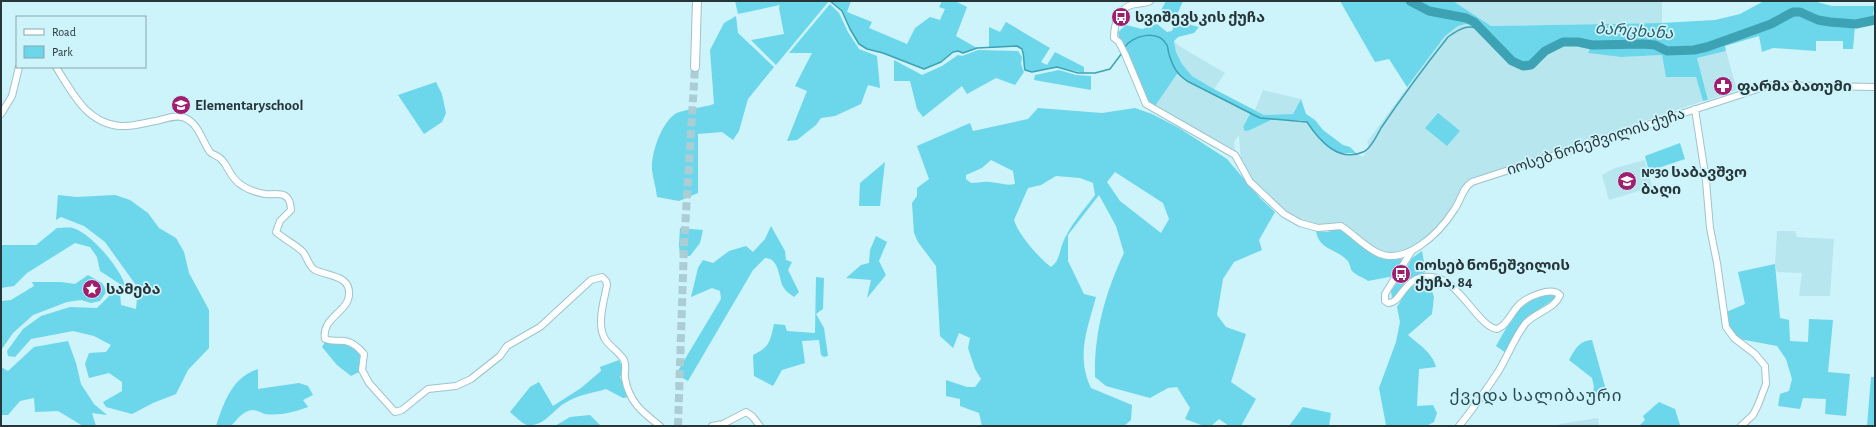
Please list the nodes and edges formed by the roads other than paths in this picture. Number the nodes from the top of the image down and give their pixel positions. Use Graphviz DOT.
graph roads {
  1 [pos="697,1"];
  2 [pos="1150,1"];
  3 [pos="695,67"];
  4 [pos="19,68"];
  5 [pos="57,68"];
  6 [pos="1875,87"];
  7 [pos="1695,109"];
  8 [pos="1,114"];
  9 [pos="1411,252"];
  10 [pos="660,426"];
  11 [pos="712,426"];
  12 [pos="760,426"];
  13 [pos="1459,426"];
  14 [pos="1740,426"];
  1 -- 3 [label="highway"];
  2 -- 9 [label="street"];
  4 -- 8 [label="street"];
  5 -- 10 [label="street"];
  6 -- 7 [label="street, იოსებ ნონეშვილის ქუჩა"];
  7 -- 9 [label="street, იოსებ ნონეშვილის ქუჩა"];
  7 -- 14 [label="street"];
  9 -- 13 [label="street, იოსებ ნონეშვილის ქუჩა"];
  11 -- 12 [label="street"];
}
